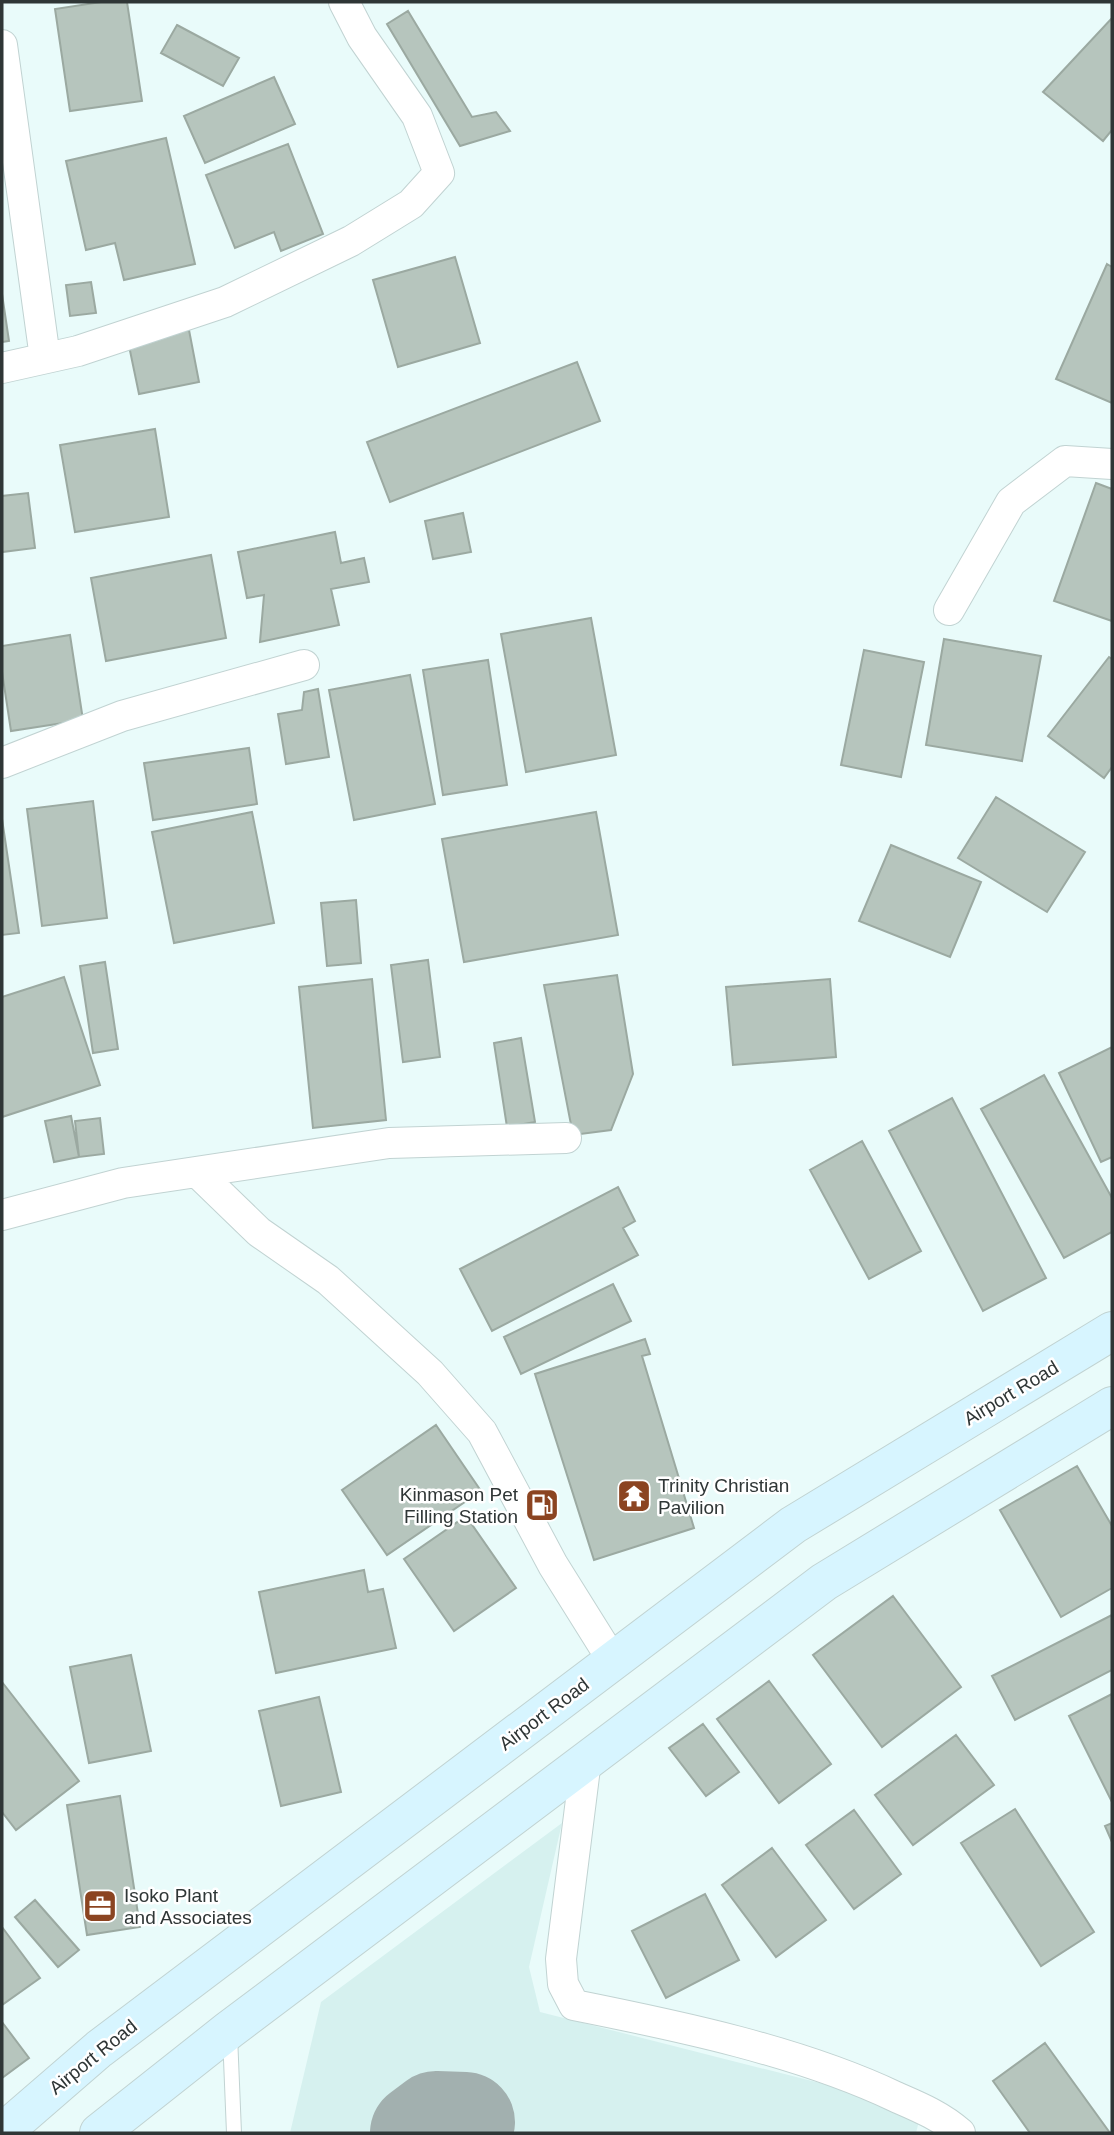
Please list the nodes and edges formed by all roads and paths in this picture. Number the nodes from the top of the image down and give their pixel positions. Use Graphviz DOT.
graph roads {
  1 [pos="344,2"];
  2 [pos="2,46"];
  3 [pos="45,358"];
  4 [pos="2,368"];
  5 [pos="1112,464"];
  6 [pos="949,610"];
  7 [pos="304,665"];
  8 [pos="2,763"];
  9 [pos="566,1138"];
  10 [pos="197,1172"];
  11 [pos="2,1215"];
  12 [pos="1112,1331"];
  13 [pos="1112,1406"];
  14 [pos="613,1661"];
  15 [pos="586,1760"];
  16 [pos="229,2030"];
  17 [pos="2,2133"];
  18 [pos="99,2133"];
  19 [pos="234,2133"];
  20 [pos="960,2133"];
  1 -- 3 [label="street"];
  2 -- 3 [label="street"];
  3 -- 4 [label="street"];
  5 -- 6 [label="street"];
  7 -- 8 [label="street"];
  9 -- 10 [label="street"];
  10 -- 11 [label="street"];
  10 -- 14 [label="street"];
  12 -- 14 [label="main road, Airport Road"];
  13 -- 15 [label="main road"];
  14 -- 17 [label="main road, Airport Road"];
  15 -- 16 [label="main road"];
  15 -- 20 [label="street"];
  16 -- 18 [label="main road"];
  16 -- 19 [label="lane"];
}
